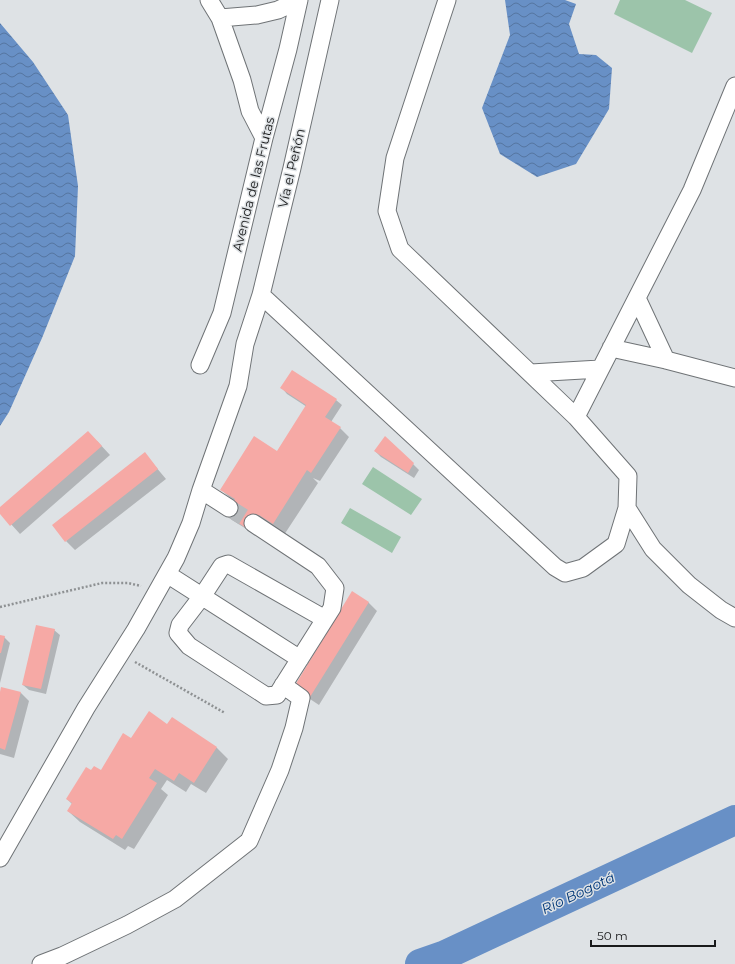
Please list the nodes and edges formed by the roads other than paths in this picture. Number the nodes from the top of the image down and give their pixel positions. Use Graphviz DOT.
graph roads {
  1 [pos="209,0"];
  2 [pos="299,0"];
  3 [pos="330,0"];
  4 [pos="448,0"];
  5 [pos="220,18"];
  6 [pos="735,86"];
  7 [pos="264,138"];
  8 [pos="260,295"];
  9 [pos="637,298"];
  10 [pos="611,348"];
  11 [pos="666,360"];
  12 [pos="200,365"];
  13 [pos="600,369"];
  14 [pos="531,373"];
  15 [pos="735,378"];
  16 [pos="576,417"];
  17 [pos="201,490"];
  18 [pos="229,508"];
  19 [pos="628,508"];
  20 [pos="253,524"];
  21 [pos="167,574"];
  22 [pos="203,595"];
  23 [pos="735,618"];
  24 [pos="325,620"];
  25 [pos="300,659"];
  26 [pos="283,686"];
  27 [pos="0,858"];
  28 [pos="41,964"];
  1 -- 5 [label="street"];
  2 -- 5 [label="street"];
  2 -- 7 [label="street, Avenida de las Frutas"];
  3 -- 8 [label="street, Vía el Peñón"];
  4 -- 14 [label="street"];
  5 -- 7 [label="street"];
  6 -- 9 [label="street"];
  7 -- 12 [label="street, Avenida de las Frutas"];
  8 -- 17 [label="street, Vía el Peñón"];
  8 -- 19 [label="street"];
  9 -- 10 [label="street"];
  9 -- 11 [label="street"];
  10 -- 11 [label="street"];
  10 -- 13 [label="street"];
  11 -- 15 [label="street"];
  13 -- 14 [label="street"];
  13 -- 16 [label="street"];
  14 -- 16 [label="street"];
  16 -- 19 [label="street"];
  17 -- 18 [label="street"];
  17 -- 21 [label="street, Vía el Peñón"];
  19 -- 23 [label="street"];
  20 -- 24 [label="street"];
  21 -- 22 [label="street"];
  21 -- 27 [label="street, Vía el Peñón"];
  22 -- 24 [label="street"];
  22 -- 25 [label="street"];
  22 -- 26 [label="street"];
  24 -- 25 [label="street"];
  25 -- 26 [label="street"];
  26 -- 28 [label="street"];
}
